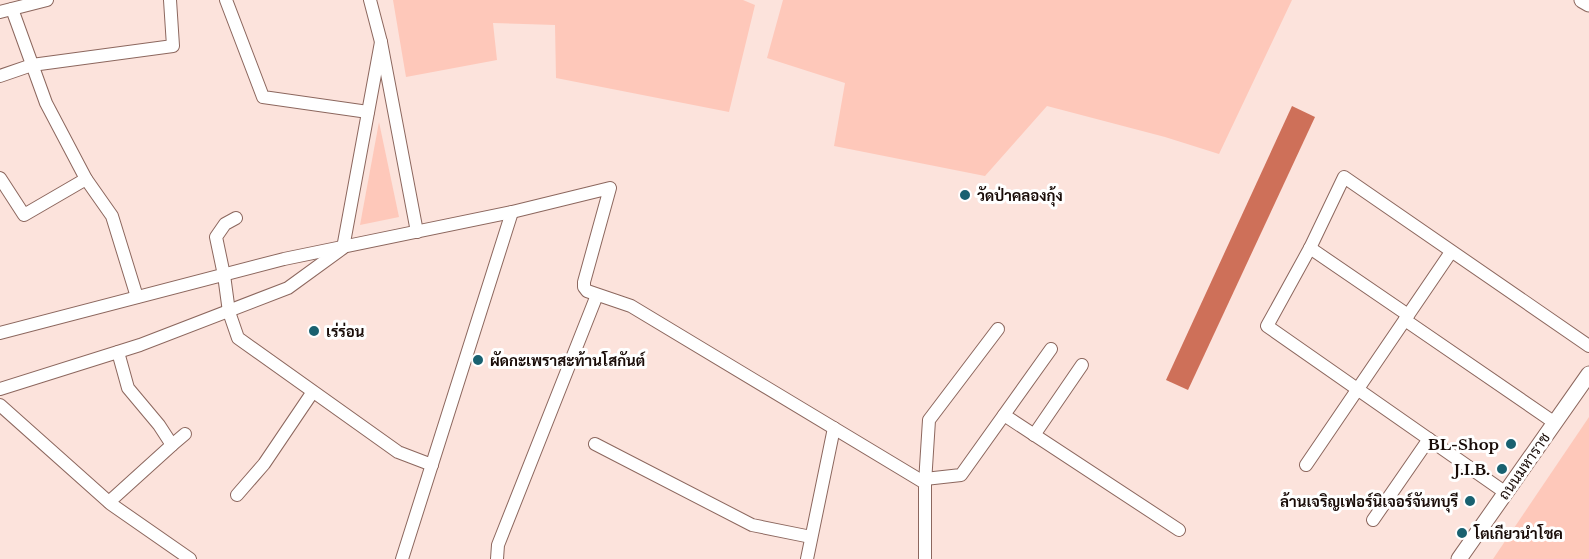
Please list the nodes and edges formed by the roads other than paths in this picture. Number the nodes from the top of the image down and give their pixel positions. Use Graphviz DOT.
graph roads {
  1 [pos="47,0"];
  2 [pos="170,0"];
  3 [pos="226,0"];
  4 [pos="370,0"];
  5 [pos="1582,0"];
  6 [pos="1589,4"];
  7 [pos="6,10"];
  8 [pos="381,42"];
  9 [pos="32,65"];
  10 [pos="0,76"];
  11 [pos="368,112"];
  12 [pos="0,178"];
  13 [pos="86,179"];
  14 [pos="512,212"];
  15 [pos="236,218"];
  16 [pos="417,232"];
  17 [pos="343,248"];
  18 [pos="1310,248"];
  19 [pos="1451,252"];
  20 [pos="224,275"];
  21 [pos="597,295"];
  22 [pos="137,297"];
  23 [pos="229,312"];
  24 [pos="1406,317"];
  25 [pos="998,329"];
  26 [pos="0,333"];
  27 [pos="1589,346"];
  28 [pos="1051,349"];
  29 [pos="118,352"];
  30 [pos="1082,364"];
  31 [pos="1589,374"];
  32 [pos="0,389"];
  33 [pos="1358,389"];
  34 [pos="312,393"];
  35 [pos="0,405"];
  36 [pos="1004,415"];
  37 [pos="1555,423"];
  38 [pos="834,428"];
  39 [pos="185,434"];
  40 [pos="1034,435"];
  41 [pos="1429,439"];
  42 [pos="594,444"];
  43 [pos="172,445"];
  44 [pos="432,465"];
  45 [pos="1306,465"];
  46 [pos="925,481"];
  47 [pos="1506,493"];
  48 [pos="237,495"];
  49 [pos="109,501"];
  50 [pos="1373,520"];
  51 [pos="1179,530"];
  52 [pos="811,537"];
  53 [pos="926,558"];
  54 [pos="190,559"];
  55 [pos="402,559"];
  56 [pos="497,559"];
  57 [pos="807,559"];
  58 [pos="1459,559"];
  1 -- 7 [label="street"];
  2 -- 9 [label="street"];
  3 -- 11 [label="street"];
  4 -- 8 [label="street"];
  5 -- 6 [label="street"];
  7 -- 9 [label="street"];
  8 -- 11 [label="street"];
  8 -- 16 [label="street"];
  9 -- 10 [label="street"];
  9 -- 13 [label="street"];
  11 -- 17 [label="street"];
  12 -- 13 [label="street"];
  13 -- 22 [label="street"];
  14 -- 16 [label="street"];
  14 -- 21 [label="street"];
  14 -- 44 [label="street"];
  15 -- 20 [label="street"];
  16 -- 17 [label="street"];
  17 -- 20 [label="street"];
  17 -- 23 [label="street"];
  18 -- 19 [label="street"];
  18 -- 24 [label="street"];
  18 -- 33 [label="street"];
  19 -- 24 [label="street"];
  19 -- 27 [label="street"];
  20 -- 22 [label="street"];
  20 -- 23 [label="street"];
  21 -- 38 [label="street"];
  21 -- 56 [label="street"];
  22 -- 26 [label="street"];
  23 -- 29 [label="street"];
  23 -- 34 [label="street"];
  24 -- 33 [label="street"];
  24 -- 37 [label="street"];
  25 -- 46 [label="street"];
  28 -- 36 [label="street"];
  29 -- 32 [label="street"];
  29 -- 43 [label="street"];
  30 -- 40 [label="street"];
  31 -- 37 [label="street, ถนนมหาราช"];
  33 -- 41 [label="street"];
  33 -- 45 [label="street"];
  34 -- 44 [label="street"];
  34 -- 48 [label="street"];
  35 -- 49 [label="street"];
  36 -- 40 [label="street"];
  36 -- 46 [label="street"];
  37 -- 47 [label="street, ถนนมหาราช"];
  38 -- 46 [label="street"];
  38 -- 52 [label="street"];
  39 -- 43 [label="street"];
  40 -- 51 [label="street"];
  41 -- 47 [label="street"];
  41 -- 50 [label="street"];
  42 -- 52 [label="street"];
  43 -- 49 [label="street"];
  44 -- 55 [label="street"];
  46 -- 53 [label="street"];
  47 -- 58 [label="street, ถนนมหาราช"];
  49 -- 54 [label="street"];
  52 -- 57 [label="street"];
}
